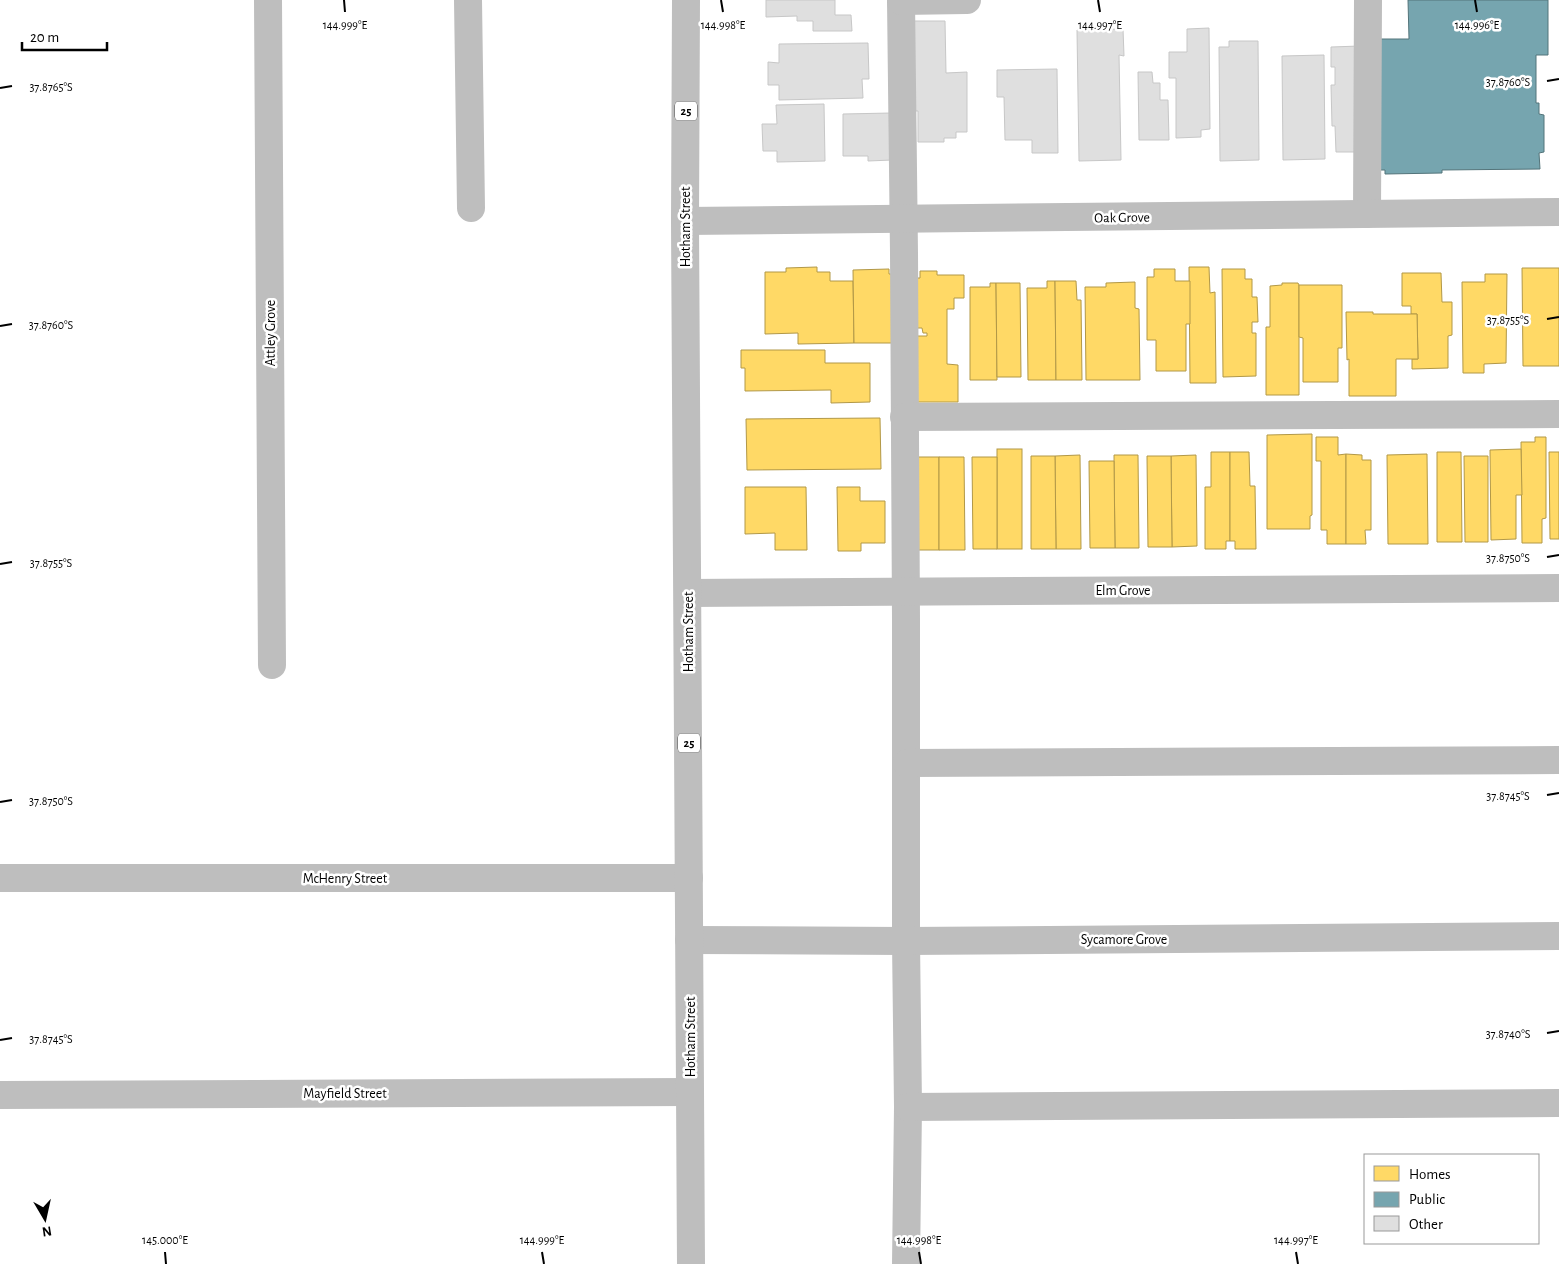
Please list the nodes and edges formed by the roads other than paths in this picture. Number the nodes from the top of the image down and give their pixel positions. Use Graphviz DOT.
graph roads {
  1 [pos="268,0"];
  2 [pos="468,0"];
  3 [pos="686,0"];
  4 [pos="901,0"];
  5 [pos="967,0"];
  6 [pos="1368,0"];
  7 [pos="471,208"];
  8 [pos="1559,212"];
  9 [pos="1367,214"];
  10 [pos="904,219"];
  11 [pos="685,221"];
  12 [pos="1559,414"];
  13 [pos="904,417"];
  14 [pos="1559,588"];
  15 [pos="906,591"];
  16 [pos="688,593"];
  17 [pos="272,665"];
  18 [pos="1559,760"];
  19 [pos="906,763"];
  20 [pos="0,878"];
  21 [pos="689,878"];
  22 [pos="1559,936"];
  23 [pos="689,940"];
  24 [pos="906,941"];
  25 [pos="690,1092"];
  26 [pos="0,1095"];
  27 [pos="1559,1103"];
  28 [pos="908,1107"];
  29 [pos="691,1264"];
  30 [pos="906,1264"];
  1 -- 17 [label="street, Attley Grove"];
  2 -- 7 [label="street"];
  3 -- 11 [label="street, Hotham Street / 25"];
  4 -- 5 [label="street"];
  4 -- 10 [label="street"];
  6 -- 9 [label="street"];
  8 -- 9 [label="street, Oak Grove"];
  9 -- 10 [label="street, Oak Grove"];
  10 -- 11 [label="street, Oak Grove"];
  10 -- 13 [label="street"];
  11 -- 16 [label="street, Hotham Street / 25"];
  12 -- 13 [label="street"];
  13 -- 15 [label="street"];
  14 -- 15 [label="street, Elm Grove"];
  15 -- 16 [label="street, Elm Grove"];
  15 -- 19 [label="street"];
  16 -- 21 [label="street, Hotham Street / 25"];
  18 -- 19 [label="street"];
  19 -- 24 [label="street"];
  20 -- 21 [label="street, McHenry Street"];
  21 -- 23 [label="street, Hotham Street / 25"];
  22 -- 24 [label="street, Sycamore Grove"];
  23 -- 24 [label="street, Sycamore Grove"];
  23 -- 25 [label="street, Hotham Street / 25"];
  24 -- 28 [label="street"];
  25 -- 26 [label="street, Mayfield Street"];
  25 -- 29 [label="street, Hotham Street / 25"];
  27 -- 28 [label="street"];
  28 -- 30 [label="street"];
}
